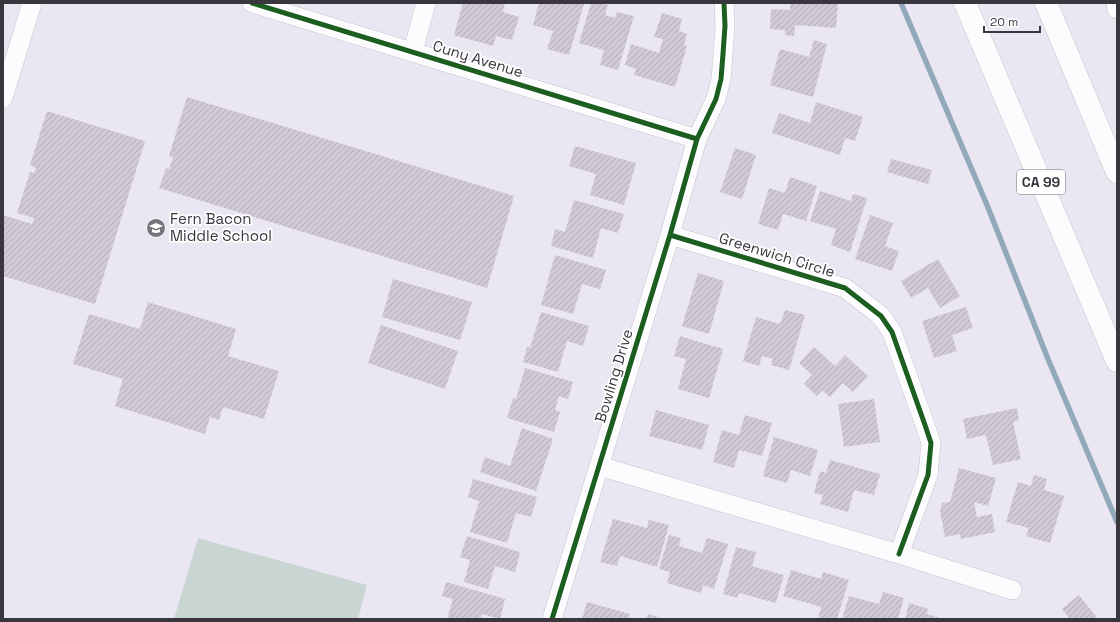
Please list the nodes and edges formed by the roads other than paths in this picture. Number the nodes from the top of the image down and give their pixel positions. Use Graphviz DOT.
graph roads {
  1 [pos="32,3"];
  2 [pos="252,3"];
  3 [pos="426,3"];
  4 [pos="724,3"];
  5 [pos="965,3"];
  6 [pos="1046,3"];
  7 [pos="1116,3"];
  8 [pos="1117,9"];
  9 [pos="413,51"];
  10 [pos="3,98"];
  11 [pos="697,139"];
  12 [pos="1117,172"];
  13 [pos="670,235"];
  14 [pos="1117,361"];
  15 [pos="598,466"];
  16 [pos="899,554"];
  17 [pos="1012,590"];
  18 [pos="552,619"];
  1 -- 10 [label="street"];
  2 -- 9 [label="street, Cuny Avenue"];
  3 -- 9 [label="street"];
  4 -- 11 [label="street, Bowling Drive"];
  5 -- 14 [label="highway, CA 99"];
  6 -- 12 [label="highway"];
  7 -- 8 [label="street"];
  9 -- 11 [label="street, Cuny Avenue"];
  11 -- 13 [label="street, Bowling Drive"];
  13 -- 15 [label="street, Bowling Drive"];
  13 -- 16 [label="street, Greenwich Circle"];
  15 -- 16 [label="street"];
  15 -- 18 [label="street, Bowling Drive"];
  16 -- 17 [label="street"];
}
